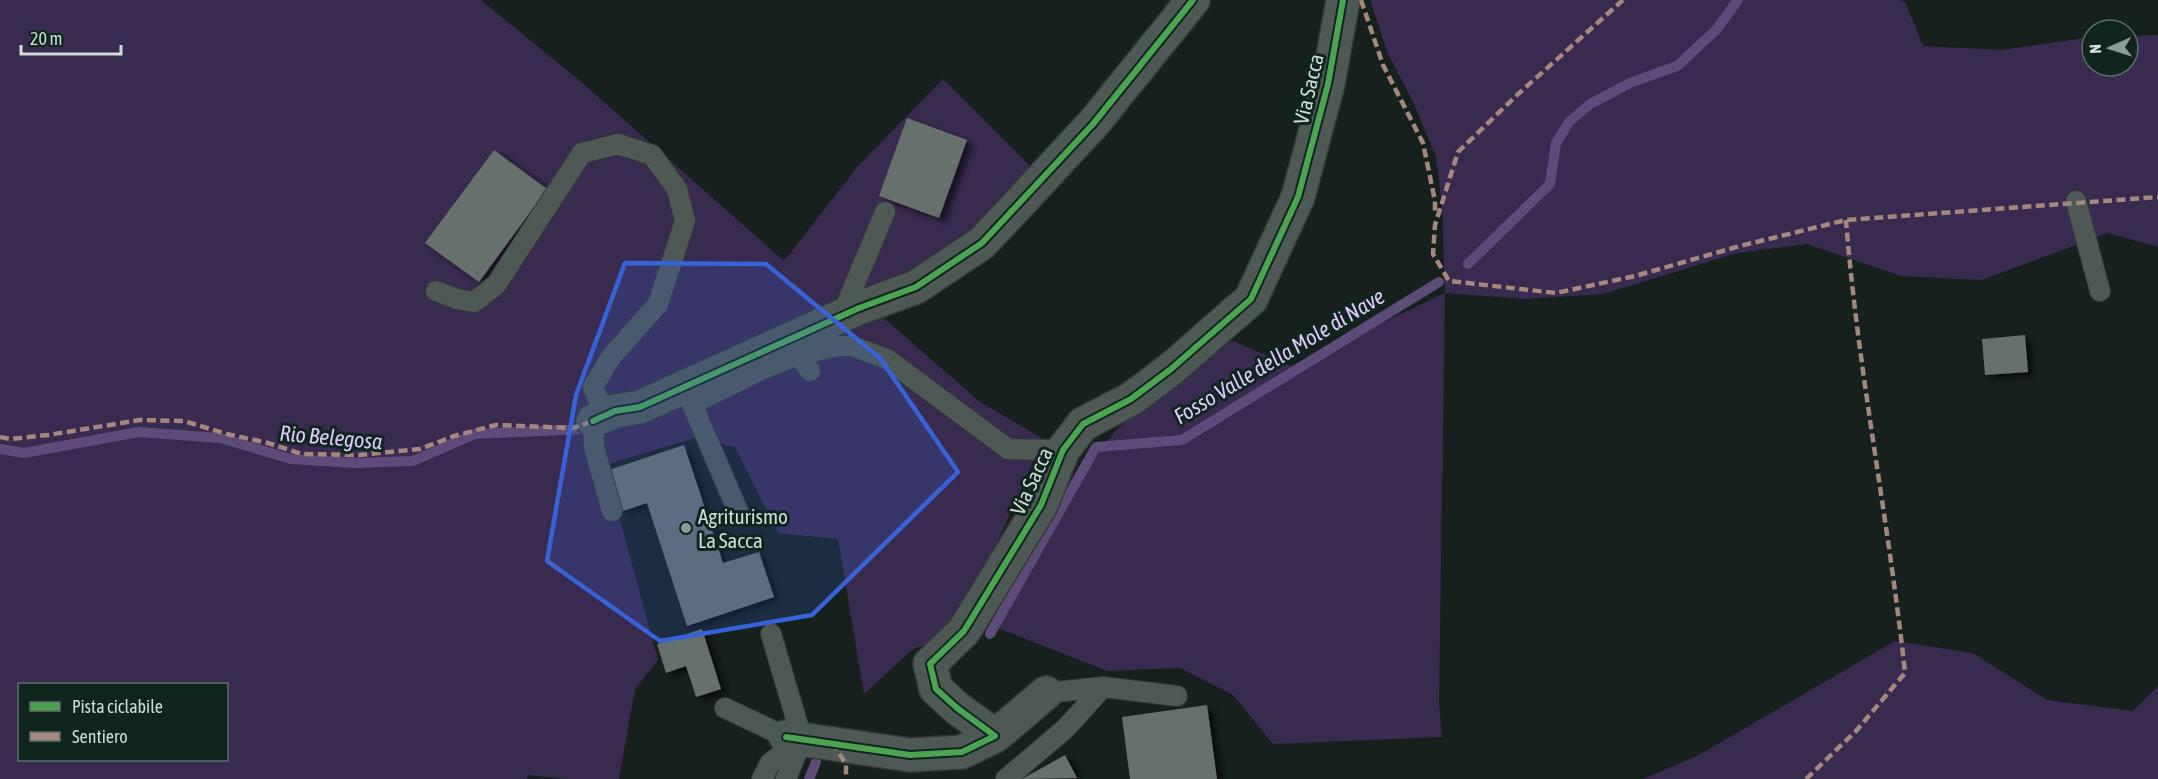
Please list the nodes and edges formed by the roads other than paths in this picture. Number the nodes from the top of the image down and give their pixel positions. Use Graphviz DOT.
graph roads {
  1 [pos="1193,0"];
  2 [pos="1343,0"];
  3 [pos="2076,201"];
  4 [pos="885,212"];
  5 [pos="436,291"];
  6 [pos="2100,291"];
  7 [pos="841,317"];
  8 [pos="798,355"];
  9 [pos="810,371"];
  10 [pos="604,416"];
  11 [pos="1063,450"];
  12 [pos="612,511"];
  13 [pos="741,516"];
  14 [pos="771,634"];
  15 [pos="1104,687"];
  16 [pos="1046,693"];
  17 [pos="1176,696"];
  18 [pos="725,708"];
  19 [pos="995,736"];
  20 [pos="794,738"];
  21 [pos="762,779"];
  22 [pos="786,779"];
  23 [pos="1006,779"];
  1 -- 7 [label="street"];
  2 -- 11 [label="street, Via Sacca"];
  3 -- 6 [label="lane"];
  4 -- 7 [label="lane"];
  5 -- 10 [label="lane"];
  7 -- 10 [label="street"];
  8 -- 9 [label="lane"];
  8 -- 11 [label="lane"];
  8 -- 13 [label="lane"];
  10 -- 12 [label="lane"];
  11 -- 19 [label="street, Via Sacca"];
  14 -- 20 [label="lane"];
  15 -- 16 [label="lane"];
  15 -- 17 [label="lane"];
  15 -- 23 [label="lane"];
  16 -- 19 [label="street"];
  18 -- 20 [label="lane"];
  19 -- 20 [label="street"];
  20 -- 21 [label="lane"];
  20 -- 22 [label="lane"];
}
